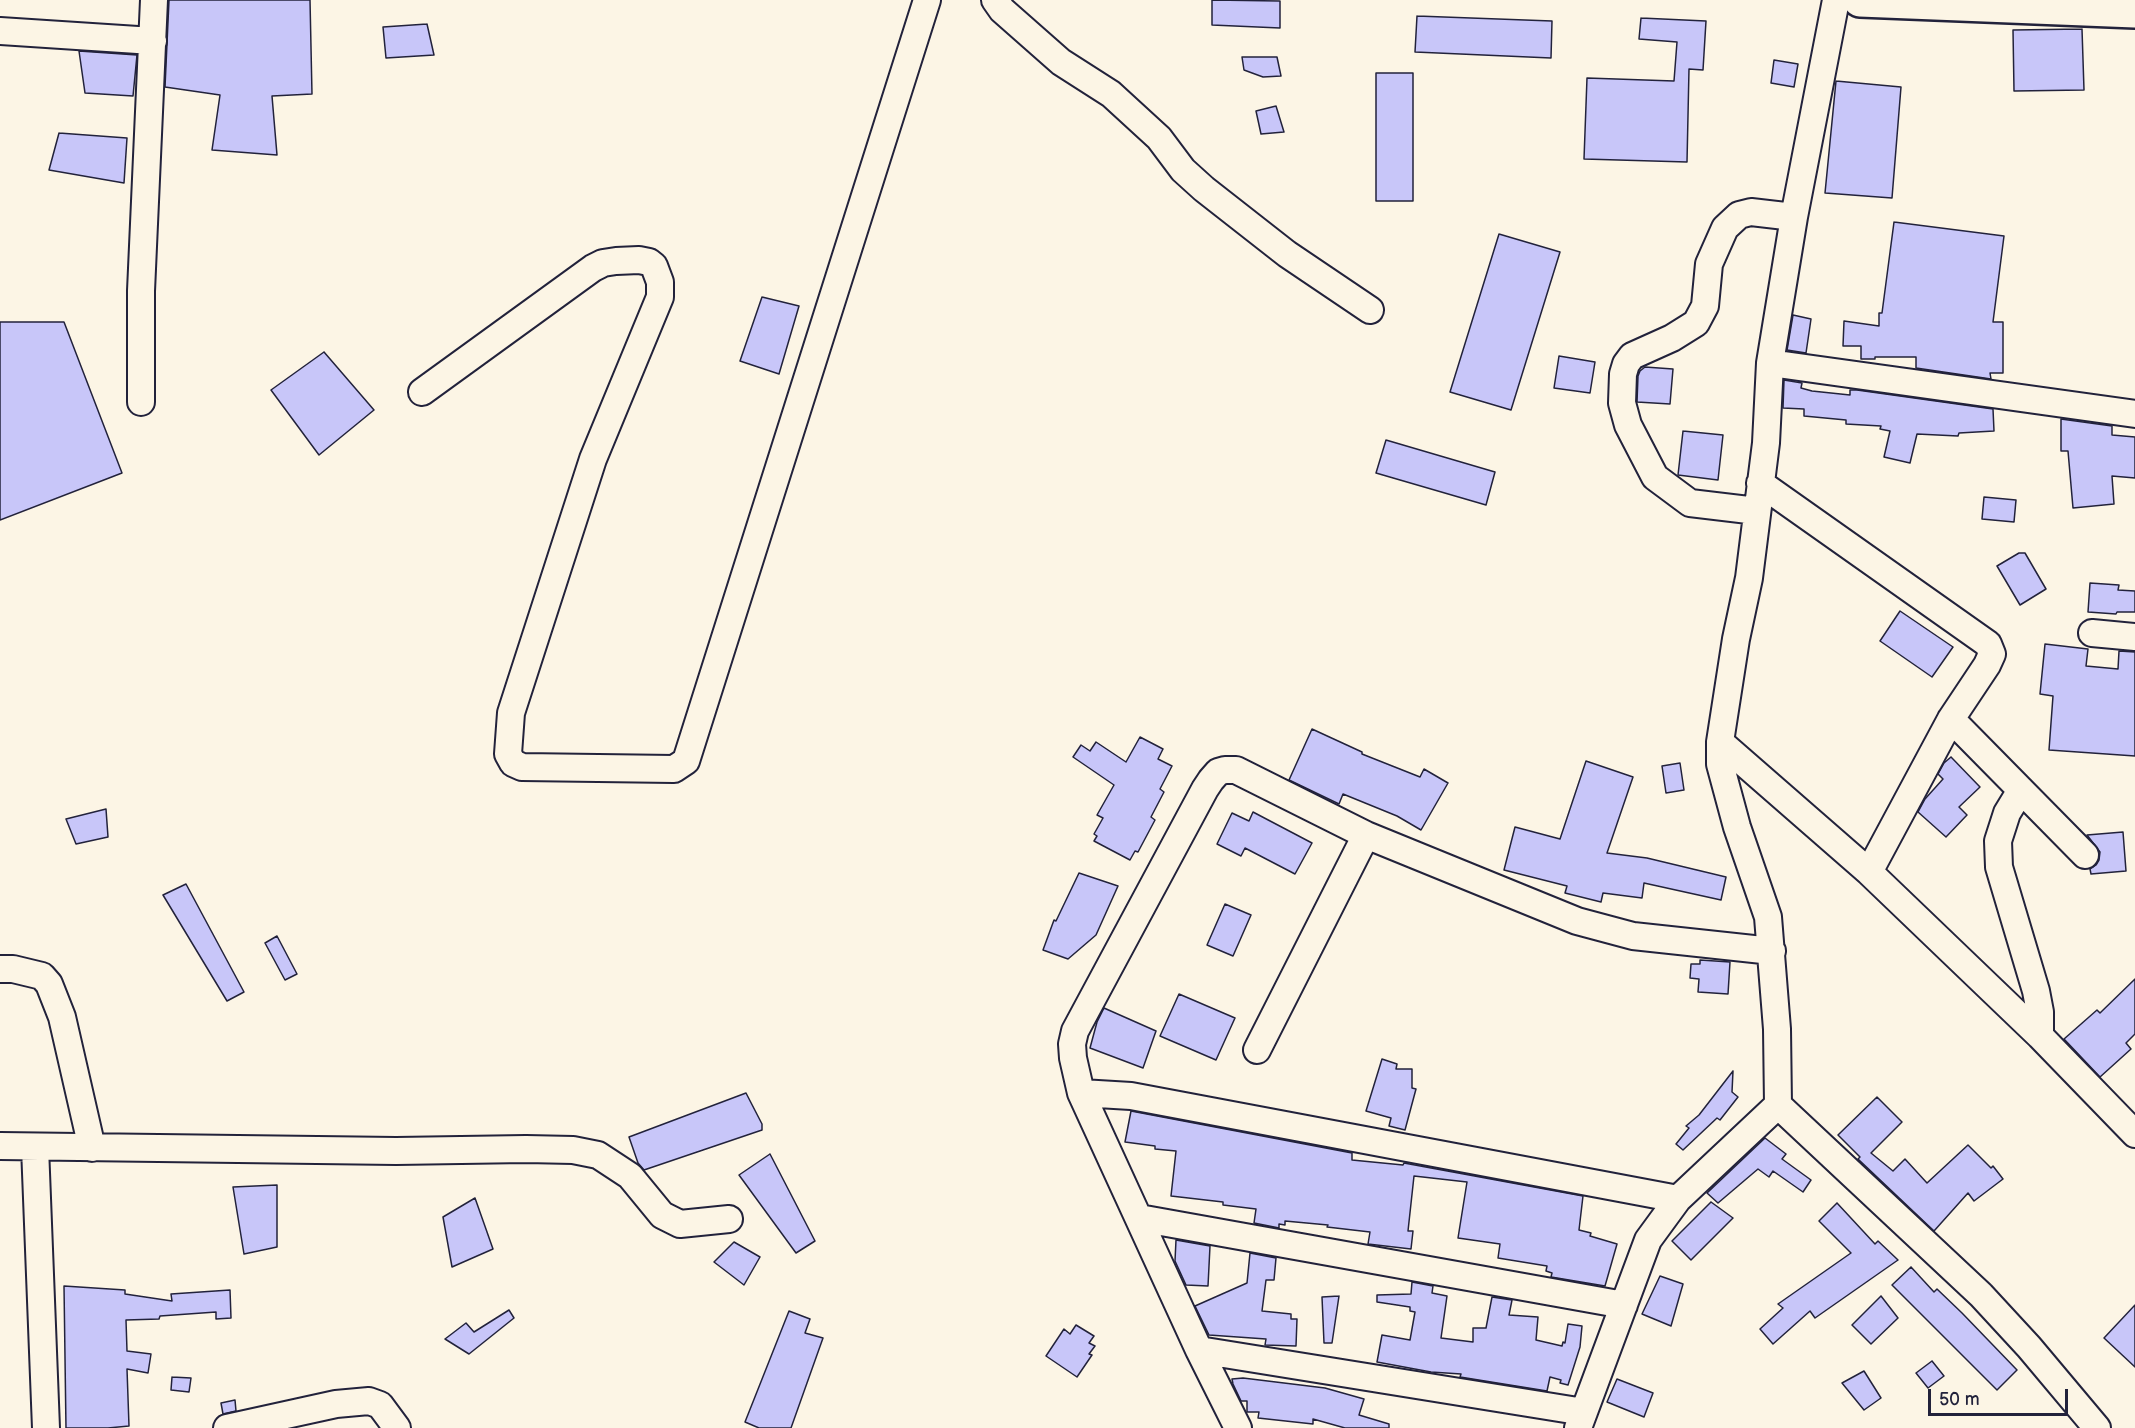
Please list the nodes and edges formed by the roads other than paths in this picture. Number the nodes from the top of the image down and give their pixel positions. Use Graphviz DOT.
graph roads {
  1 [pos="154,0"];
  2 [pos="927,0"];
  3 [pos="995,0"];
  4 [pos="1836,0"];
  5 [pos="1860,0"];
  6 [pos="2135,11"];
  7 [pos="0,31"];
  8 [pos="153,41"];
  9 [pos="1794,217"];
  10 [pos="1370,310"];
  11 [pos="1770,363"];
  12 [pos="422,392"];
  13 [pos="141,402"];
  14 [pos="2135,414"];
  15 [pos="1760,483"];
  16 [pos="1757,511"];
  17 [pos="2092,633"];
  18 [pos="2135,637"];
  19 [pos="1951,719"];
  20 [pos="1719,742"];
  21 [pos="2021,790"];
  22 [pos="1366,835"];
  23 [pos="2085,855"];
  24 [pos="1869,873"];
  25 [pos="1772,951"];
  26 [pos="0,969"];
  27 [pos="2040,1036"];
  28 [pos="1257,1050"];
  29 [pos="1080,1093"];
  30 [pos="1778,1105"];
  31 [pos="2135,1134"];
  32 [pos="0,1146"];
  33 [pos="35,1147"];
  34 [pos="92,1148"];
  35 [pos="1678,1199"];
  36 [pos="1139,1218"];
  37 [pos="729,1219"];
  38 [pos="1624,1305"];
  39 [pos="1199,1350"];
  40 [pos="1581,1420"];
  41 [pos="238,1427"];
  42 [pos="46,1428"];
  43 [pos="397,1428"];
  44 [pos="1238,1428"];
  45 [pos="2097,1428"];
  1 -- 8 [label="street"];
  2 -- 12 [label="street"];
  3 -- 10 [label="street"];
  4 -- 9 [label="street"];
  5 -- 6 [label="highway"];
  7 -- 8 [label="street"];
  8 -- 13 [label="street"];
  9 -- 11 [label="street"];
  9 -- 16 [label="street"];
  11 -- 14 [label="street"];
  11 -- 15 [label="street"];
  15 -- 16 [label="street"];
  15 -- 19 [label="street"];
  16 -- 20 [label="street"];
  17 -- 18 [label="street"];
  19 -- 21 [label="street"];
  19 -- 24 [label="street"];
  20 -- 24 [label="street"];
  20 -- 25 [label="street"];
  21 -- 23 [label="street"];
  21 -- 27 [label="street"];
  22 -- 25 [label="street"];
  22 -- 28 [label="street"];
  22 -- 29 [label="street"];
  24 -- 27 [label="street"];
  25 -- 30 [label="street"];
  26 -- 34 [label="street"];
  27 -- 31 [label="street"];
  29 -- 35 [label="street"];
  29 -- 36 [label="street"];
  30 -- 35 [label="street"];
  30 -- 45 [label="street"];
  32 -- 33 [label="street"];
  33 -- 34 [label="street"];
  33 -- 42 [label="street"];
  34 -- 37 [label="street"];
  35 -- 38 [label="street"];
  36 -- 38 [label="street"];
  36 -- 39 [label="street"];
  38 -- 40 [label="street"];
  39 -- 40 [label="street"];
  39 -- 44 [label="street"];
  41 -- 43 [label="street"];
}
